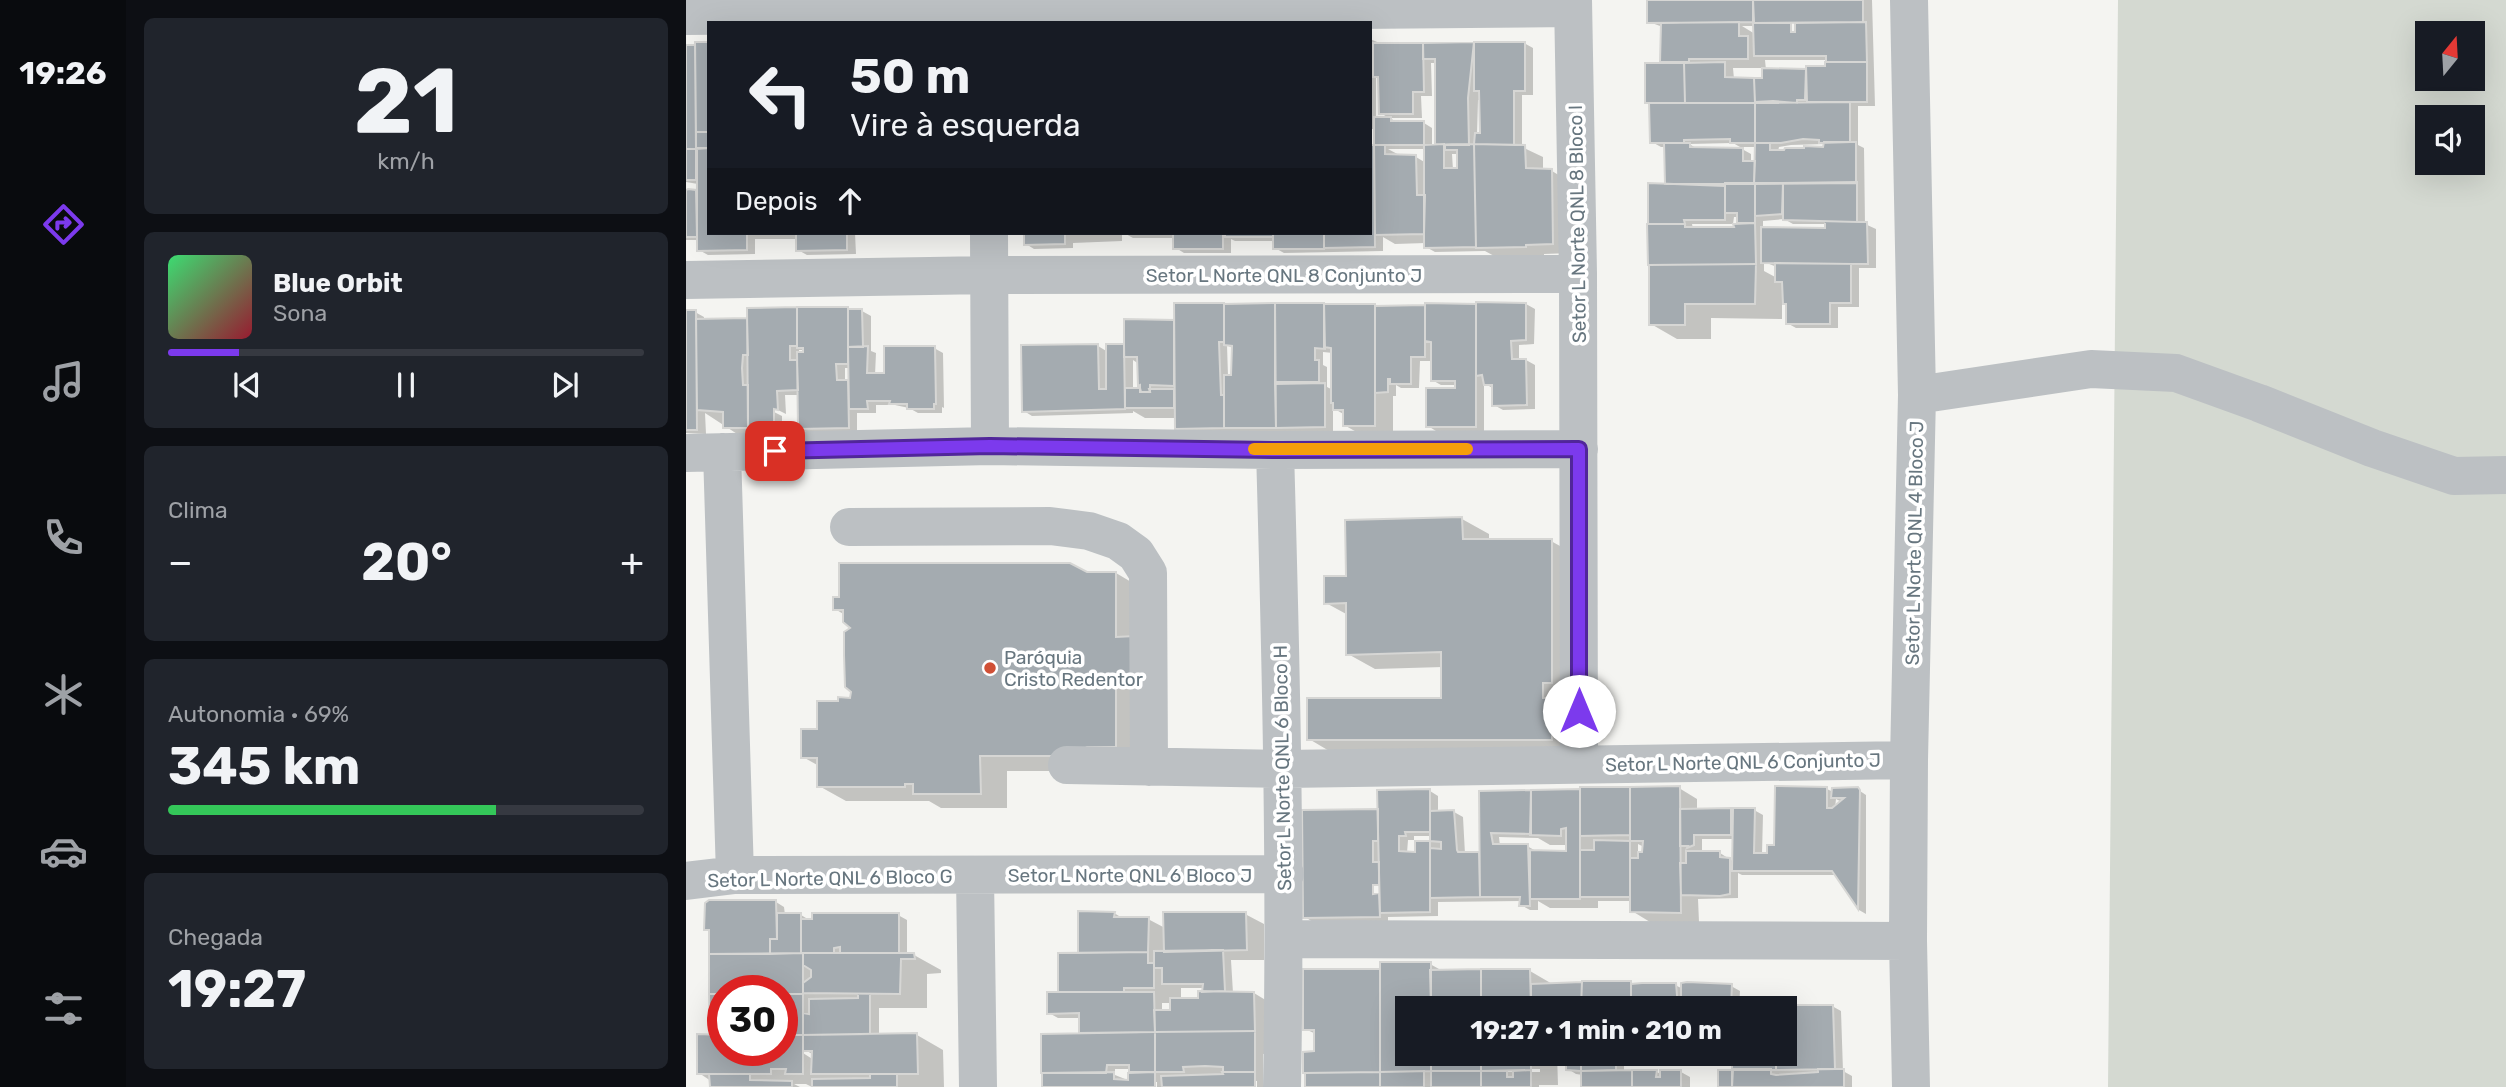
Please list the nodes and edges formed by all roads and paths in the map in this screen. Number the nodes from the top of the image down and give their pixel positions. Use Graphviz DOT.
graph roads {
  1 [pos="1909,0"];
  2 [pos="1573,4"];
  3 [pos="987,12"];
  4 [pos="686,16"];
  5 [pos="989,235"];
  6 [pos="1578,274"];
  7 [pos="990,275"];
  8 [pos="686,280"];
  9 [pos="1917,395"];
  10 [pos="990,446"];
  11 [pos="1579,449"];
  12 [pos="1275,450"];
  13 [pos="704,453"];
  14 [pos="2506,475"];
  15 [pos="849,527"];
  16 [pos="1909,760"];
  17 [pos="1579,764"];
  18 [pos="1067,765"];
  19 [pos="1149,767"];
  20 [pos="1284,769"];
  21 [pos="1285,874"];
  22 [pos="735,875"];
  23 [pos="975,876"];
  24 [pos="686,881"];
  25 [pos="1285,939"];
  26 [pos="1908,941"];
  27 [pos="978,1087"];
  28 [pos="1282,1087"];
  29 [pos="1911,1087"];
  1 -- 9 [label="street, Setor L Norte QNL 4 Bloco J"];
  2 -- 3 [label="street"];
  2 -- 6 [label="street, Setor L Norte QNL 8 Bloco I"];
  3 -- 4 [label="street"];
  5 -- 7 [label="street"];
  6 -- 7 [label="street, Setor L Norte QNL 8 Conjunto J"];
  6 -- 11 [label="street, Setor L Norte QNL 8 Bloco I"];
  7 -- 8 [label="street, Setor L Norte QNL 8 Conjunto J"];
  7 -- 10 [label="street"];
  9 -- 14 [label="street"];
  9 -- 16 [label="street, Setor L Norte QNL 4 Bloco J"];
  10 -- 12 [label="street"];
  10 -- 13 [label="street"];
  11 -- 12 [label="street"];
  11 -- 17 [label="street, Setor L Norte QNL 8 Bloco I"];
  12 -- 20 [label="street, Setor L Norte QNL 6 Bloco H"];
  13 -- 22 [label="street"];
  15 -- 19 [label="street"];
  16 -- 17 [label="street, Setor L Norte QNL 6 Conjunto J"];
  16 -- 26 [label="street, Setor L Norte QNL 4 Bloco J"];
  17 -- 20 [label="street, Setor L Norte QNL 6 Conjunto J"];
  18 -- 19 [label="street, Setor L Norte QNL 6 Conjunto J"];
  19 -- 20 [label="street, Setor L Norte QNL 6 Conjunto J"];
  20 -- 21 [label="street, Setor L Norte QNL 6 Bloco H"];
  21 -- 23 [label="street, Setor L Norte QNL 6 Bloco J"];
  21 -- 25 [label="street, Setor L Norte QNL 6 Bloco H"];
  22 -- 23 [label="street, Setor L Norte QNL 6 Bloco G"];
  22 -- 24 [label="street, Setor L Norte QNL 6 Bloco G"];
  23 -- 27 [label="street"];
  25 -- 26 [label="street"];
  25 -- 28 [label="street, Setor L Norte QNL 6 Bloco H"];
  26 -- 29 [label="street, Setor L Norte QNL 4 Bloco J"];
}
